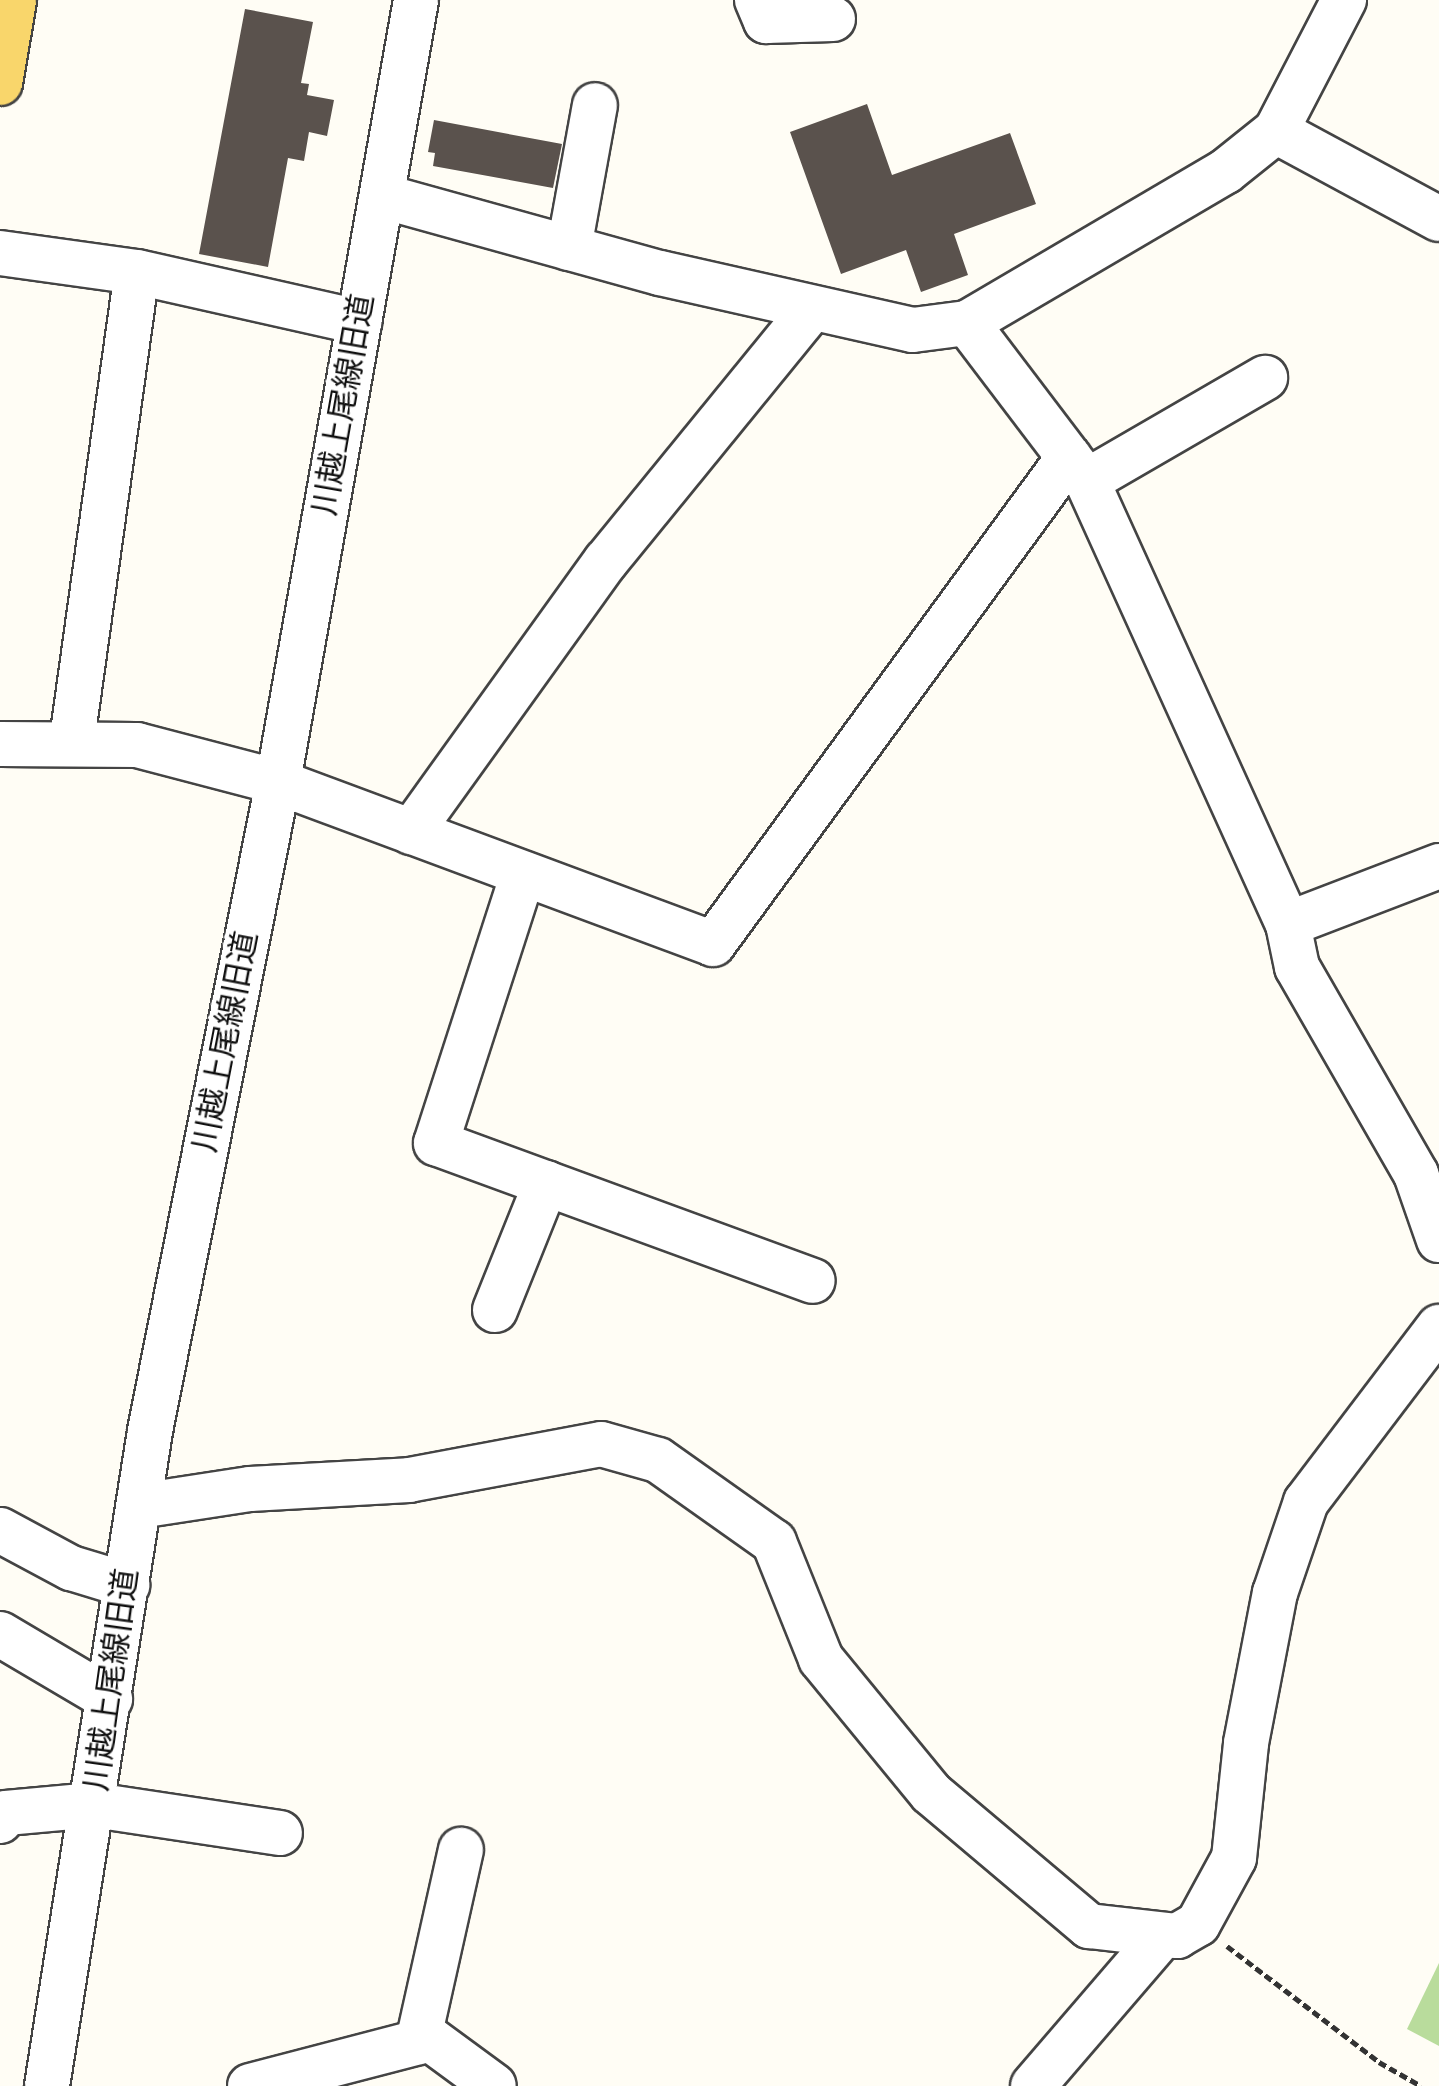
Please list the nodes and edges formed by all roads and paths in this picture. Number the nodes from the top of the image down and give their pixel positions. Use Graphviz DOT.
graph roads {
  1 [pos="14,0"];
  2 [pos="416,0"];
  3 [pos="757,0"];
  4 [pos="1344,0"];
  5 [pos="833,19"];
  6 [pos="0,83"];
  7 [pos="595,105"];
  8 [pos="1276,131"];
  9 [pos="382,196"];
  10 [pos="1439,219"];
  11 [pos="569,248"];
  12 [pos="0,253"];
  13 [pos="137,272"];
  14 [pos="812,308"];
  15 [pos="359,322"];
  16 [pos="967,323"];
  17 [pos="1265,378"];
  18 [pos="1078,469"];
  19 [pos="72,740"];
  20 [pos="0,744"];
  21 [pos="278,782"];
  22 [pos="411,832"];
  23 [pos="1439,866"];
  24 [pos="523,874"];
  25 [pos="1288,924"];
  26 [pos="546,1183"];
  27 [pos="1439,1240"];
  28 [pos="813,1281"];
  29 [pos="495,1310"];
  30 [pos="1439,1327"];
  31 [pos="139,1506"];
  32 [pos="0,1530"];
  33 [pos="127,1585"];
  34 [pos="0,1634"];
  35 [pos="110,1699"];
  36 [pos="94,1805"];
  37 [pos="0,1821"];
  38 [pos="280,1833"];
  39 [pos="461,1850"];
  40 [pos="1180,1930"];
  41 [pos="418,2042"];
  42 [pos="47,2086"];
  43 [pos="250,2086"];
  44 [pos="494,2086"];
  45 [pos="1033,2086"];
  46 [pos="1421,2086"];
  1 -- 6 [label="main road"];
  2 -- 9 [label="street, 川越上尾線旧道"];
  3 -- 5 [label="street"];
  4 -- 8 [label="street"];
  7 -- 11 [label="street"];
  8 -- 10 [label="street"];
  8 -- 16 [label="street"];
  9 -- 11 [label="street"];
  9 -- 15 [label="street, 川越上尾線旧道"];
  11 -- 14 [label="street"];
  12 -- 13 [label="street"];
  13 -- 15 [label="street"];
  13 -- 19 [label="street"];
  14 -- 16 [label="street"];
  14 -- 22 [label="street"];
  15 -- 21 [label="street, 川越上尾線旧道"];
  16 -- 18 [label="street"];
  17 -- 18 [label="street"];
  18 -- 24 [label="street"];
  18 -- 25 [label="street"];
  19 -- 20 [label="street"];
  19 -- 21 [label="street"];
  21 -- 22 [label="street"];
  21 -- 31 [label="street, 川越上尾線旧道"];
  22 -- 24 [label="street"];
  23 -- 25 [label="street"];
  24 -- 26 [label="street"];
  25 -- 27 [label="street"];
  26 -- 28 [label="street"];
  26 -- 29 [label="street"];
  30 -- 40 [label="street"];
  31 -- 33 [label="street, 川越上尾線旧道"];
  31 -- 40 [label="street"];
  32 -- 33 [label="street"];
  33 -- 35 [label="street, 川越上尾線旧道"];
  34 -- 35 [label="street"];
  35 -- 36 [label="street, 川越上尾線旧道"];
  36 -- 37 [label="street"];
  36 -- 38 [label="street"];
  36 -- 42 [label="street, 川越上尾線旧道"];
  39 -- 41 [label="street"];
  40 -- 45 [label="street"];
  40 -- 46 [label="path"];
  41 -- 43 [label="street"];
  41 -- 44 [label="street"];
}
